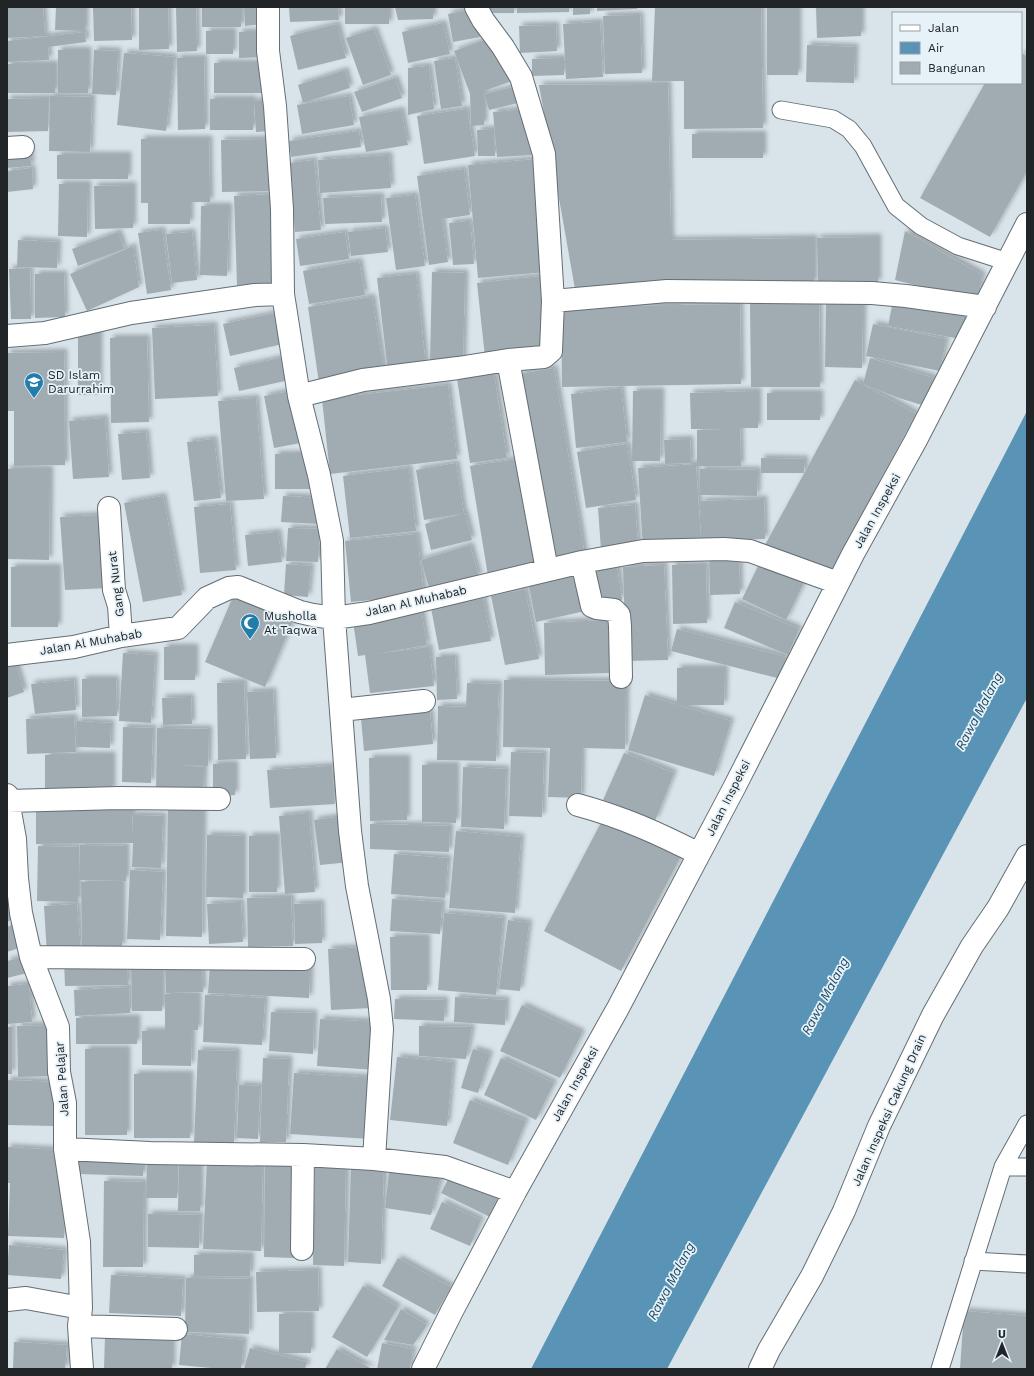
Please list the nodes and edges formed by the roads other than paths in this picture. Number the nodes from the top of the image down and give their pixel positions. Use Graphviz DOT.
graph roads {
  1 [pos="268,7"];
  2 [pos="476,7"];
  3 [pos="781,110"];
  4 [pos="1027,224"];
  5 [pos="1008,262"];
  6 [pos="283,294"];
  7 [pos="553,300"];
  8 [pos="985,307"];
  9 [pos="7,336"];
  10 [pos="508,360"];
  11 [pos="299,396"];
  12 [pos="109,508"];
  13 [pos="582,562"];
  14 [pos="547,570"];
  15 [pos="838,583"];
  16 [pos="334,618"];
  17 [pos="121,636"];
  18 [pos="7,654"];
  19 [pos="621,676"];
  20 [pos="424,701"];
  21 [pos="341,710"];
  22 [pos="8,798"];
  23 [pos="219,799"];
  24 [pos="578,804"];
  25 [pos="699,854"];
  26 [pos="1027,856"];
  27 [pos="31,957"];
  28 [pos="304,959"];
  29 [pos="1027,1124"];
  30 [pos="65,1149"];
  31 [pos="303,1155"];
  32 [pos="374,1159"];
  33 [pos="1003,1167"];
  34 [pos="1027,1167"];
  35 [pos="515,1192"];
  36 [pos="302,1249"];
  37 [pos="974,1261"];
  38 [pos="1027,1264"];
  39 [pos="7,1300"];
  40 [pos="80,1317"];
  41 [pos="176,1329"];
  42 [pos="82,1369"];
  43 [pos="423,1369"];
  44 [pos="760,1369"];
  45 [pos="940,1369"];
  1 -- 6 [label="street"];
  2 -- 7 [label="street"];
  3 -- 5 [label="lane"];
  4 -- 5 [label="street, Jalan Inspeksi"];
  5 -- 8 [label="street, Jalan Inspeksi"];
  6 -- 9 [label="street"];
  6 -- 11 [label="street"];
  7 -- 8 [label="street"];
  7 -- 10 [label="street"];
  8 -- 15 [label="street, Jalan Inspeksi"];
  10 -- 11 [label="street"];
  10 -- 14 [label="street"];
  11 -- 16 [label="street"];
  12 -- 17 [label="street, Gang Nurat"];
  13 -- 14 [label="street, Jalan Al Muhabab"];
  13 -- 15 [label="street, Jalan Al Muhabab"];
  13 -- 19 [label="street"];
  14 -- 16 [label="street, Jalan Al Muhabab"];
  15 -- 25 [label="street, Jalan Inspeksi"];
  16 -- 17 [label="street, Jalan Al Muhabab"];
  16 -- 21 [label="street"];
  17 -- 18 [label="street, Jalan Al Muhabab"];
  20 -- 21 [label="street"];
  21 -- 32 [label="street"];
  22 -- 23 [label="street"];
  22 -- 27 [label="street, Jalan Pelajar"];
  24 -- 25 [label="street"];
  25 -- 35 [label="street, Jalan Inspeksi"];
  26 -- 44 [label="street, Jalan Inspeksi Cakung Drain"];
  27 -- 28 [label="street"];
  27 -- 30 [label="street, Jalan Pelajar"];
  29 -- 33 [label="lane"];
  30 -- 31 [label="street"];
  30 -- 40 [label="street, Jalan Pelajar"];
  31 -- 32 [label="street"];
  31 -- 36 [label="street"];
  32 -- 35 [label="street"];
  33 -- 34 [label="lane"];
  33 -- 37 [label="lane"];
  35 -- 43 [label="street, Jalan Inspeksi"];
  37 -- 38 [label="lane"];
  37 -- 45 [label="lane"];
  39 -- 40 [label="street"];
  40 -- 41 [label="street"];
  40 -- 42 [label="street, Jalan Pelajar"];
}
